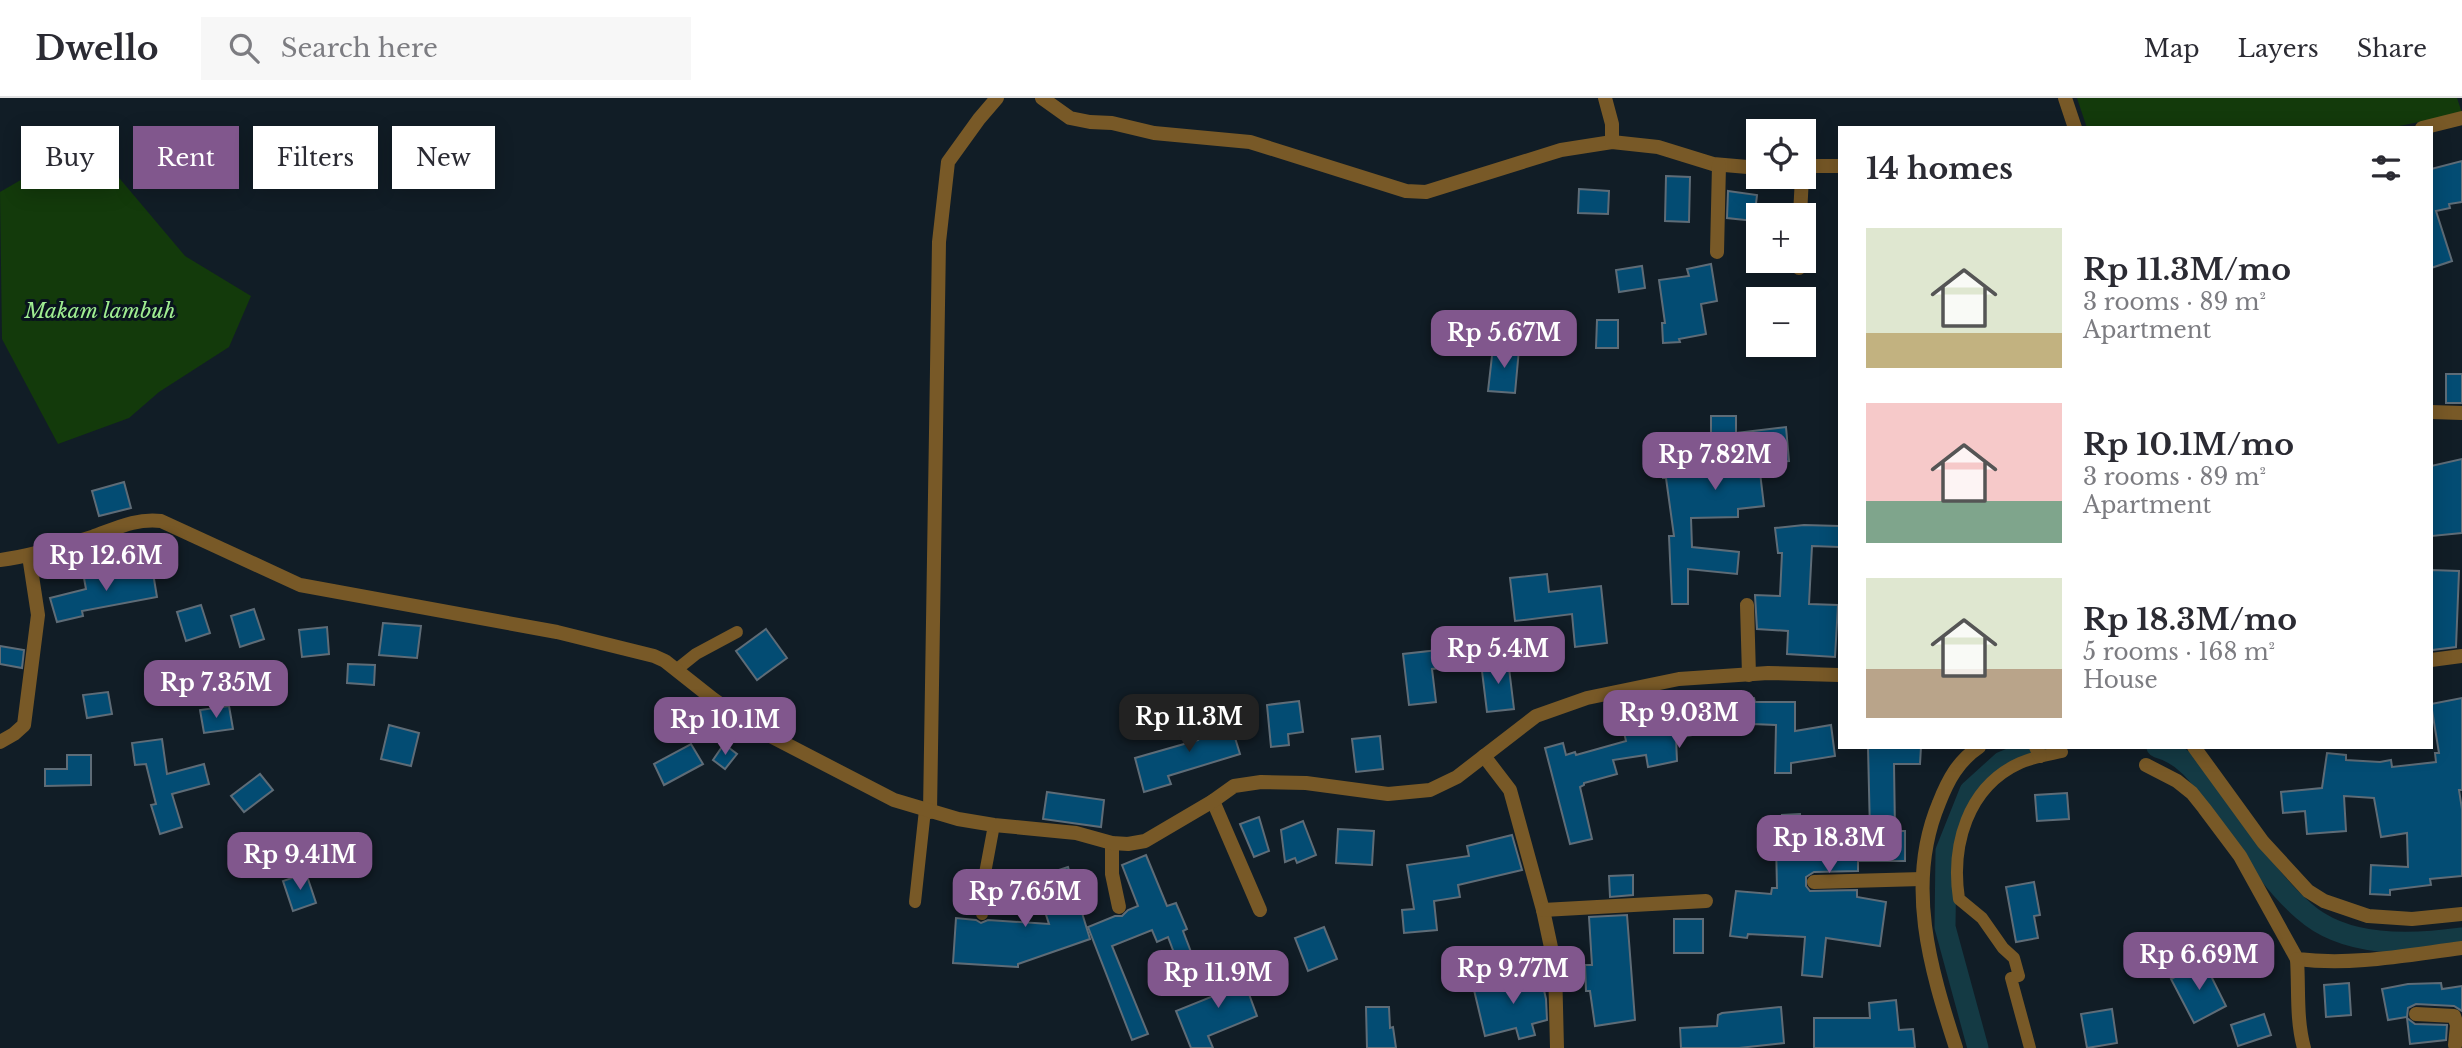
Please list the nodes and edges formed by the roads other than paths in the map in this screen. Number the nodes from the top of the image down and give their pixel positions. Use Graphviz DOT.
graph roads {
  1 [pos="997,98"];
  2 [pos="1042,98"];
  3 [pos="1605,98"];
  4 [pos="2065,98"];
  5 [pos="2462,118"];
  6 [pos="2074,126"];
  7 [pos="2430,126"];
  8 [pos="1612,142"];
  9 [pos="1719,165"];
  10 [pos="1816,166"];
  11 [pos="1838,166"];
  12 [pos="1746,167"];
  13 [pos="1717,253"];
  14 [pos="2433,412"];
  15 [pos="2462,413"];
  16 [pos="29,556"];
  17 [pos="0,559"];
  18 [pos="1747,606"];
  19 [pos="737,632"];
  20 [pos="2462,656"];
  21 [pos="2433,660"];
  22 [pos="677,670"];
  23 [pos="1749,675"];
  24 [pos="1838,675"];
  25 [pos="0,742"];
  26 [pos="1977,749"];
  27 [pos="2195,749"];
  28 [pos="2038,752"];
  29 [pos="2062,752"];
  30 [pos="1484,756"];
  31 [pos="2146,765"];
  32 [pos="1213,801"];
  33 [pos="928,811"];
  34 [pos="994,825"];
  35 [pos="1112,843"];
  36 [pos="2261,843"];
  37 [pos="2242,855"];
  38 [pos="1922,879"];
  39 [pos="1814,882"];
  40 [pos="1706,901"];
  41 [pos="915,902"];
  42 [pos="1119,907"];
  43 [pos="1260,910"];
  44 [pos="1544,910"];
  45 [pos="982,914"];
  46 [pos="2462,914"];
  47 [pos="2462,948"];
  48 [pos="2297,959"];
  49 [pos="2416,1014"];
  50 [pos="2459,1044"];
  51 [pos="1557,1048"];
  52 [pos="1956,1048"];
  53 [pos="2031,1048"];
  54 [pos="2304,1048"];
  55 [pos="2440,1048"];
  1 -- 33 [label="street"];
  2 -- 8 [label="street"];
  3 -- 8 [label="street"];
  4 -- 6 [label="street"];
  5 -- 7 [label="street"];
  8 -- 9 [label="street"];
  9 -- 12 [label="street"];
  9 -- 13 [label="street"];
  10 -- 11 [label="street"];
  14 -- 15 [label="street"];
  16 -- 17 [label="street"];
  16 -- 22 [label="street"];
  16 -- 25 [label="street"];
  18 -- 23 [label="street"];
  19 -- 22 [label="lane"];
  20 -- 21 [label="street"];
  22 -- 33 [label="street"];
  23 -- 24 [label="street"];
  23 -- 30 [label="street"];
  26 -- 38 [label="street"];
  27 -- 36 [label="street"];
  28 -- 29 [label="lane"];
  28 -- 53 [label="lane"];
  30 -- 32 [label="street"];
  30 -- 44 [label="street"];
  31 -- 37 [label="street"];
  32 -- 35 [label="street"];
  32 -- 43 [label="street"];
  33 -- 34 [label="street"];
  33 -- 41 [label="lane"];
  34 -- 35 [label="street"];
  34 -- 45 [label="lane"];
  35 -- 42 [label="street"];
  36 -- 37 [label="street"];
  36 -- 46 [label="street"];
  37 -- 48 [label="street"];
  38 -- 39 [label="street"];
  38 -- 52 [label="street"];
  40 -- 44 [label="street"];
  44 -- 51 [label="street"];
  47 -- 48 [label="street"];
  48 -- 54 [label="street"];
  49 -- 50 [label="street"];
  50 -- 55 [label="street"];
}
